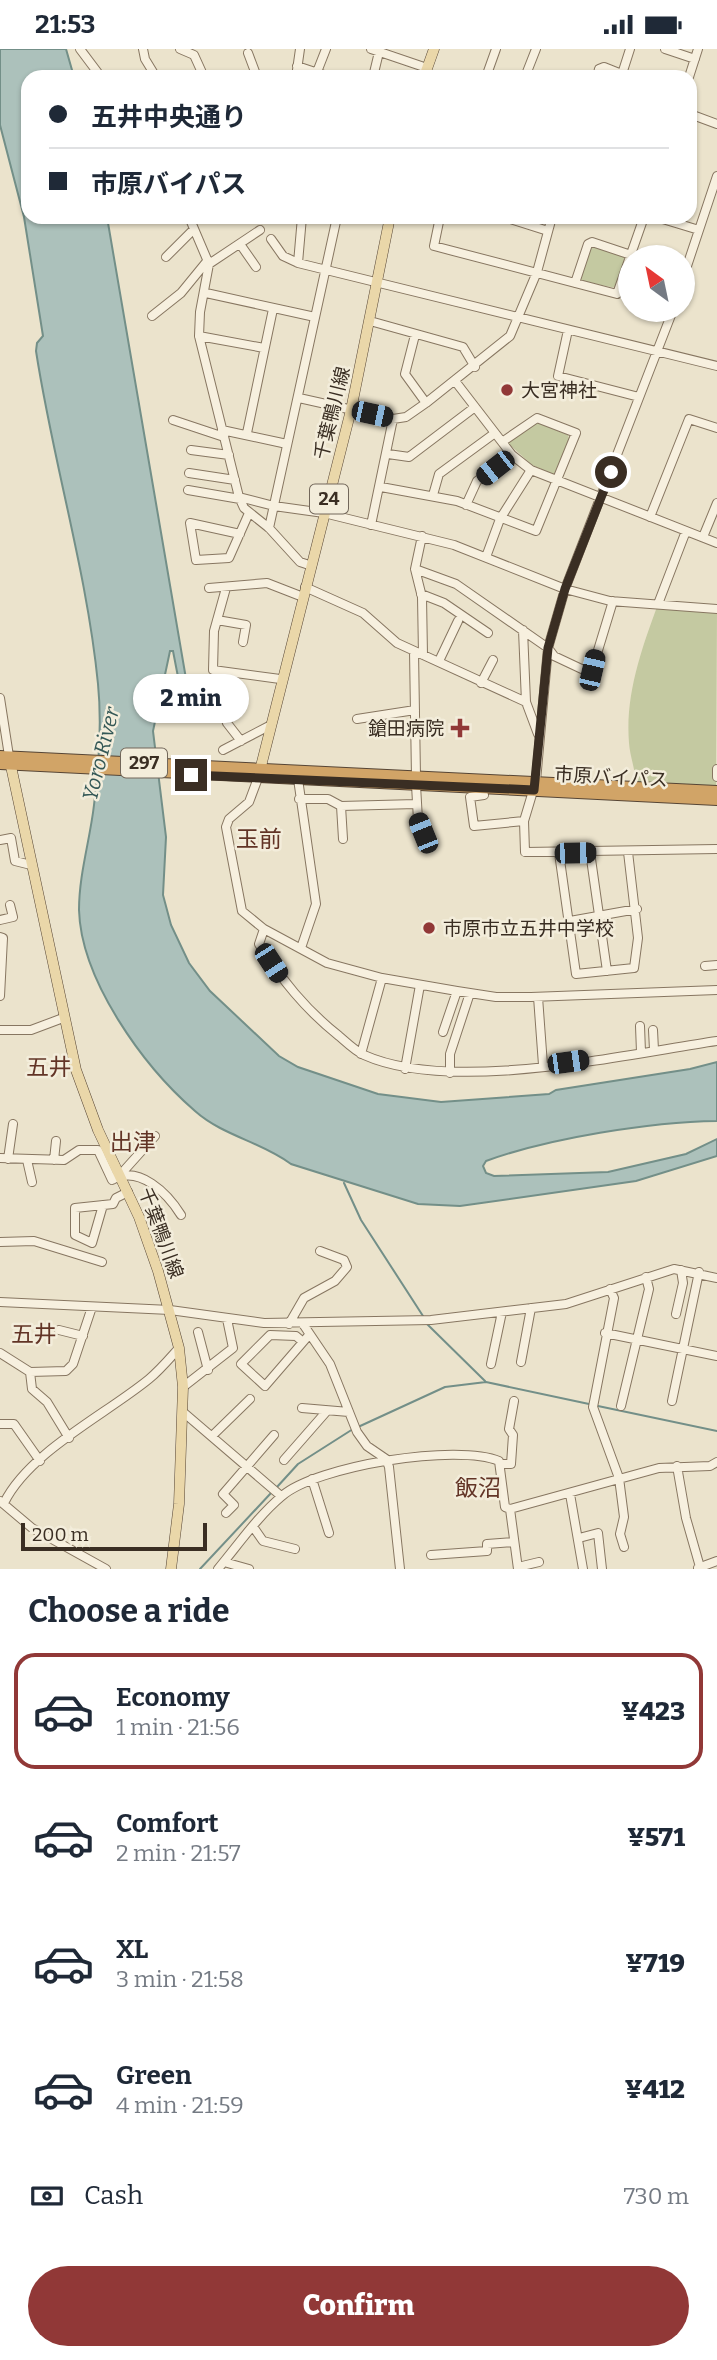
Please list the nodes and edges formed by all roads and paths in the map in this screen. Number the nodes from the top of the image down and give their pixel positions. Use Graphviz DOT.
graph roads {
  1 [pos="80,49"];
  2 [pos="143,49"];
  3 [pos="180,49"];
  4 [pos="300,49"];
  5 [pos="326,49"];
  6 [pos="434,49"];
  7 [pos="496,49"];
  8 [pos="536,49"];
  9 [pos="630,49"];
  10 [pos="665,49"];
  11 [pos="698,49"];
  12 [pos="375,51"];
  13 [pos="196,52"];
  14 [pos="248,53"];
  15 [pos="695,59"];
  16 [pos="297,66"];
  17 [pos="95,70"];
  18 [pos="152,70"];
  19 [pos="202,70"];
  20 [pos="254,70"];
  21 [pos="297,70"];
  22 [pos="310,70"];
  23 [pos="318,70"];
  24 [pos="374,70"];
  25 [pos="421,70"];
  26 [pos="427,70"];
  27 [pos="488,70"];
  28 [pos="528,70"];
  29 [pos="626,70"];
  30 [pos="691,70"];
  31 [pos="697,117"];
  32 [pos="717,124"];
  33 [pos="717,176"];
  34 [pos="715,190"];
  35 [pos="192,224"];
  36 [pos="302,224"];
  37 [pos="336,224"];
  38 [pos="389,224"];
  39 [pos="439,224"];
  40 [pos="526,224"];
  41 [pos="550,224"];
  42 [pos="642,224"];
  43 [pos="679,224"];
  44 [pos="194,229"];
  45 [pos="261,230"];
  46 [pos="699,230"];
  47 [pos="548,231"];
  48 [pos="271,239"];
  49 [pos="240,244"];
  50 [pos="634,245"];
  51 [pos="694,245"];
  52 [pos="618,251"];
  53 [pos="166,257"];
  54 [pos="209,262"];
  55 [pos="299,263"];
  56 [pos="256,267"];
  57 [pos="326,269"];
  58 [pos="537,272"];
  59 [pos="377,281"];
  60 [pos="575,282"];
  61 [pos="618,291"];
  62 [pos="206,293"];
  63 [pos="273,309"];
  64 [pos="152,316"];
  65 [pos="315,317"];
  66 [pos="520,318"];
  67 [pos="370,321"];
  68 [pos="669,322"];
  69 [pos="568,330"];
  70 [pos="415,335"];
  71 [pos="199,336"];
  72 [pos="264,348"];
  73 [pos="659,351"];
  74 [pos="717,366"];
  75 [pos="475,367"];
  76 [pos="455,381"];
  77 [pos="639,397"];
  78 [pos="299,398"];
  79 [pos="426,403"];
  80 [pos="475,407"];
  81 [pos="351,410"];
  82 [pos="393,419"];
  83 [pos="173,421"];
  84 [pos="717,428"];
  85 [pos="223,433"];
  86 [pos="247,433"];
  87 [pos="495,433"];
  88 [pos="502,442"];
  89 [pos="287,444"];
  90 [pos="191,450"];
  91 [pos="388,454"];
  92 [pos="512,455"];
  93 [pos="229,456"];
  94 [pos="531,470"];
  95 [pos="189,473"];
  96 [pos="235,480"];
  97 [pos="558,481"];
  98 [pos="381,487"];
  99 [pos="188,490"];
  100 [pos="433,495"];
  101 [pos="601,497"];
  102 [pos="240,498"];
  103 [pos="717,503"];
  104 [pos="466,505"];
  105 [pos="274,506"];
  106 [pos="249,513"];
  107 [pos="324,513"];
  108 [pos="650,517"];
  109 [pos="500,519"];
  110 [pos="371,525"];
  111 [pos="269,528"];
  112 [pos="686,531"];
  113 [pos="240,534"];
  114 [pos="422,537"];
  115 [pos="703,537"];
  116 [pos="717,543"];
  117 [pos="486,557"];
  118 [pos="312,566"];
  119 [pos="415,569"];
  120 [pos="226,588"];
  121 [pos="209,589"];
  122 [pos="565,589"];
  123 [pos="304,592"];
  124 [pos="421,594"];
  125 [pos="612,601"];
  126 [pos="658,604"];
  127 [pos="717,608"];
  128 [pos="217,620"];
  129 [pos="458,621"];
  130 [pos="523,630"];
  131 [pos="488,633"];
  132 [pos="243,642"];
  133 [pos="548,648"];
  134 [pos="418,653"];
  135 [pos="494,660"];
  136 [pos="439,661"];
  137 [pos="281,679"];
  138 [pos="481,683"];
  139 [pos="0,698"];
  140 [pos="526,702"];
  141 [pos="222,709"];
  142 [pos="415,710"];
  143 [pos="357,719"];
  144 [pos="271,725"];
  145 [pos="539,736"];
  146 [pos="241,741"];
  147 [pos="223,750"];
  148 [pos="4,760"];
  149 [pos="717,769"];
  150 [pos="218,771"];
  151 [pos="259,773"];
  152 [pos="717,777"];
  153 [pos="298,779"];
  154 [pos="416,781"];
  155 [pos="535,785"];
  156 [pos="717,791"];
  157 [pos="484,795"];
  158 [pos="299,799"];
  159 [pos="717,800"];
  160 [pos="416,804"];
  161 [pos="341,806"];
  162 [pos="524,821"];
  163 [pos="343,839"];
  164 [pos="0,840"];
  165 [pos="429,846"];
  166 [pos="717,849"];
  167 [pos="590,852"];
  168 [pos="628,852"];
  169 [pos="559,853"];
  170 [pos="31,866"];
  171 [pos="10,905"];
  172 [pos="637,909"];
  173 [pos="600,915"];
  174 [pos="0,920"];
  175 [pos="570,921"];
  176 [pos="264,929"];
  177 [pos="0,937"];
  178 [pos="301,947"];
  179 [pos="717,965"];
  180 [pos="705,967"];
  181 [pos="607,971"];
  182 [pos="382,978"];
  183 [pos="420,985"];
  184 [pos="717,990"];
  185 [pos="457,991"];
  186 [pos="470,993"];
  187 [pos="0,996"];
  188 [pos="538,997"];
  189 [pos="63,1018"];
  190 [pos="640,1026"];
  191 [pos="0,1030"];
  192 [pos="653,1030"];
  193 [pos="443,1032"];
  194 [pos="717,1041"];
  195 [pos="654,1050"];
  196 [pos="640,1052"];
  197 [pos="362,1054"];
  198 [pos="543,1065"];
  199 [pos="405,1069"];
  200 [pos="450,1073"];
  201 [pos="13,1124"];
  202 [pos="155,1136"];
  203 [pos="56,1141"];
  204 [pos="4,1159"];
  205 [pos="27,1160"];
  206 [pos="54,1160"];
  207 [pos="120,1175"];
  208 [pos="32,1182"];
  209 [pos="128,1192"];
  210 [pos="103,1205"];
  211 [pos="181,1215"];
  212 [pos="0,1242"];
  213 [pos="320,1251"];
  214 [pos="102,1262"];
  215 [pos="681,1270"];
  216 [pos="699,1272"];
  217 [pos="646,1277"];
  218 [pos="717,1277"];
  219 [pos="610,1289"];
  220 [pos="0,1302"];
  221 [pos="92,1307"];
  222 [pos="531,1308"];
  223 [pos="170,1310"];
  224 [pos="502,1312"];
  225 [pos="676,1314"];
  226 [pos="227,1319"];
  227 [pos="289,1324"];
  228 [pos="303,1324"];
  229 [pos="58,1330"];
  230 [pos="198,1332"];
  231 [pos="605,1333"];
  232 [pos="83,1336"];
  233 [pos="306,1338"];
  234 [pos="636,1340"];
  235 [pos="179,1348"];
  236 [pos="682,1349"];
  237 [pos="0,1353"];
  238 [pos="717,1356"];
  239 [pos="521,1361"];
  240 [pos="492,1364"];
  241 [pos="208,1370"];
  242 [pos="30,1373"];
  243 [pos="183,1387"];
  244 [pos="250,1399"];
  245 [pos="514,1401"];
  246 [pos="672,1402"];
  247 [pos="621,1406"];
  248 [pos="302,1408"];
  249 [pos="183,1412"];
  250 [pos="326,1412"];
  251 [pos="349,1412"];
  252 [pos="0,1424"];
  253 [pos="274,1435"];
  254 [pos="212,1436"];
  255 [pos="69,1438"];
  256 [pos="386,1459"];
  257 [pos="284,1460"];
  258 [pos="40,1461"];
  259 [pos="717,1462"];
  260 [pos="500,1464"];
  261 [pos="677,1466"];
  262 [pos="247,1467"];
  263 [pos="620,1478"];
  264 [pos="312,1479"];
  265 [pos="570,1494"];
  266 [pos="281,1496"];
  267 [pos="2,1502"];
  268 [pos="510,1509"];
  269 [pos="226,1513"];
  270 [pos="254,1528"];
  271 [pos="329,1532"];
  272 [pos="579,1538"];
  273 [pos="514,1542"];
  274 [pos="624,1547"];
  275 [pos="295,1549"];
  276 [pos="431,1555"];
  277 [pos="539,1562"];
  278 [pos="717,1562"];
  279 [pos="221,1565"];
  280 [pos="518,1568"];
  281 [pos="701,1568"];
  282 [pos="106,1569"];
  283 [pos="171,1569"];
  284 [pos="249,1569"];
  285 [pos="400,1569"];
  286 [pos="583,1569"];
  287 [pos="602,1569"];
  1 -- 17 [label="street"];
  2 -- 18 [label="street"];
  3 -- 13 [label="street"];
  4 -- 16 [label="street"];
  5 -- 23 [label="street"];
  6 -- 26 [label="main road"];
  7 -- 27 [label="street"];
  8 -- 28 [label="street"];
  9 -- 29 [label="street"];
  10 -- 15 [label="street"];
  11 -- 15 [label="street"];
  12 -- 24 [label="street"];
  12 -- 25 [label="street"];
  13 -- 19 [label="street"];
  14 -- 20 [label="street"];
  15 -- 30 [label="street"];
  16 -- 21 [label="street"];
  16 -- 22 [label="street"];
  31 -- 32 [label="street"];
  33 -- 34 [label="street"];
  34 -- 46 [label="street"];
  35 -- 44 [label="street"];
  36 -- 55 [label="street"];
  37 -- 57 [label="street"];
  38 -- 59 [label="main road, 千葉鴨川線 / 24"];
  39 -- 58 [label="street"];
  40 -- 47 [label="street"];
  41 -- 47 [label="street"];
  42 -- 50 [label="street"];
  43 -- 46 [label="street"];
  44 -- 53 [label="street"];
  44 -- 54 [label="street"];
  45 -- 49 [label="street"];
  46 -- 51 [label="street"];
  47 -- 58 [label="street"];
  48 -- 55 [label="street"];
  49 -- 54 [label="street"];
  49 -- 56 [label="street"];
  52 -- 60 [label="street"];
  54 -- 62 [label="street"];
  54 -- 64 [label="street"];
  55 -- 57 [label="street"];
  57 -- 59 [label="street"];
  57 -- 65 [label="street"];
  58 -- 60 [label="street"];
  58 -- 66 [label="street"];
  59 -- 66 [label="street"];
  59 -- 67 [label="main road, 千葉鴨川線 / 24"];
  60 -- 61 [label="street"];
  62 -- 63 [label="street"];
  62 -- 71 [label="street"];
  63 -- 65 [label="street"];
  63 -- 72 [label="street"];
  65 -- 78 [label="street"];
  66 -- 69 [label="street"];
  66 -- 75 [label="street"];
  67 -- 70 [label="street"];
  67 -- 81 [label="main road, 千葉鴨川線 / 24"];
  68 -- 73 [label="street"];
  69 -- 73 [label="street"];
  69 -- 77 [label="street"];
  70 -- 75 [label="street"];
  70 -- 79 [label="street"];
  71 -- 72 [label="street"];
  71 -- 85 [label="street"];
  72 -- 86 [label="street"];
  73 -- 74 [label="street"];
  73 -- 77 [label="street"];
  75 -- 76 [label="street"];
  76 -- 79 [label="street"];
  76 -- 80 [label="street"];
  77 -- 101 [label="street"];
  78 -- 81 [label="street"];
  78 -- 89 [label="street"];
  79 -- 82 [label="street"];
  80 -- 87 [label="street"];
  80 -- 91 [label="street"];
  81 -- 82 [label="street"];
  81 -- 107 [label="main road, 千葉鴨川線 / 24"];
  82 -- 91 [label="street"];
  83 -- 85 [label="street"];
  84 -- 108 [label="street"];
  85 -- 86 [label="street"];
  85 -- 93 [label="street"];
  86 -- 89 [label="street"];
  87 -- 88 [label="street"];
  87 -- 100 [label="street"];
  88 -- 92 [label="street"];
  88 -- 97 [label="street"];
  89 -- 105 [label="street"];
  90 -- 93 [label="street"];
  91 -- 98 [label="street"];
  92 -- 94 [label="street"];
  92 -- 104 [label="street"];
  93 -- 96 [label="street"];
  94 -- 97 [label="street"];
  94 -- 109 [label="street"];
  95 -- 96 [label="street"];
  96 -- 102 [label="street"];
  97 -- 101 [label="street"];
  97 -- 109 [label="street"];
  98 -- 100 [label="street"];
  98 -- 110 [label="street"];
  99 -- 102 [label="street"];
  100 -- 104 [label="street"];
  101 -- 108 [label="street"];
  101 -- 122 [label="street"];
  102 -- 105 [label="street"];
  102 -- 106 [label="street"];
  103 -- 115 [label="street"];
  104 -- 109 [label="street"];
  105 -- 107 [label="street"];
  105 -- 111 [label="street"];
  106 -- 111 [label="street"];
  106 -- 113 [label="street"];
  107 -- 110 [label="street"];
  107 -- 118 [label="main road, 千葉鴨川線 / 24"];
  108 -- 112 [label="street"];
  109 -- 117 [label="street"];
  110 -- 114 [label="street"];
  111 -- 118 [label="street"];
  112 -- 115 [label="street"];
  112 -- 126 [label="street"];
  113 -- 113 [label="street"];
  114 -- 117 [label="street"];
  114 -- 119 [label="street"];
  115 -- 116 [label="street"];
  117 -- 122 [label="street"];
  118 -- 123 [label="main road, 千葉鴨川線 / 24"];
  119 -- 124 [label="street"];
  119 -- 130 [label="street"];
  120 -- 121 [label="street"];
  120 -- 123 [label="street"];
  120 -- 128 [label="street"];
  122 -- 125 [label="street"];
  122 -- 133 [label="street"];
  123 -- 134 [label="street"];
  123 -- 137 [label="main road, 千葉鴨川線 / 24"];
  124 -- 131 [label="street"];
  124 -- 134 [label="street"];
  125 -- 126 [label="street"];
  125 -- 133 [label="street"];
  126 -- 127 [label="street"];
  128 -- 132 [label="street"];
  128 -- 137 [label="street"];
  129 -- 136 [label="street"];
  130 -- 133 [label="street"];
  130 -- 140 [label="street"];
  133 -- 145 [label="street"];
  134 -- 136 [label="street"];
  134 -- 142 [label="street"];
  135 -- 138 [label="street"];
  136 -- 138 [label="street"];
  137 -- 144 [label="main road, 千葉鴨川線 / 24"];
  138 -- 140 [label="street"];
  139 -- 148 [label="street"];
  140 -- 145 [label="street"];
  141 -- 146 [label="street"];
  142 -- 143 [label="street"];
  142 -- 154 [label="street"];
  144 -- 146 [label="street"];
  144 -- 151 [label="main road, 千葉鴨川線 / 24"];
  145 -- 155 [label="street"];
  146 -- 147 [label="street"];
  148 -- 150 [label="highway, 市原バイパス / 297"];
  148 -- 150 [label="highway, 市原バイパス / 297"];
  148 -- 170 [label="main road, 千葉鴨川線"];
  149 -- 152 [label="street"];
  150 -- 151 [label="highway, 市原バイパス / 297"];
  151 -- 153 [label="highway, 市原バイパス / 297"];
  151 -- 154 [label="highway, 市原バイパス / 297"];
  151 -- 176 [label="street"];
  153 -- 154 [label="highway, 市原バイパス / 297"];
  153 -- 158 [label="street"];
  154 -- 155 [label="highway, 市原バイパス / 297"];
  154 -- 160 [label="street"];
  155 -- 156 [label="highway, 市原バイパス / 297"];
  155 -- 159 [label="highway, 市原バイパス / 297"];
  155 -- 162 [label="street"];
  157 -- 162 [label="street"];
  158 -- 161 [label="street"];
  158 -- 178 [label="street"];
  160 -- 161 [label="street"];
  160 -- 165 [label="street"];
  161 -- 163 [label="street"];
  162 -- 169 [label="street"];
  164 -- 170 [label="street"];
  166 -- 168 [label="street"];
  167 -- 168 [label="street"];
  167 -- 169 [label="street"];
  167 -- 173 [label="street"];
  168 -- 172 [label="street"];
  169 -- 175 [label="street"];
  170 -- 189 [label="main road, 千葉鴨川線"];
  171 -- 174 [label="street"];
  172 -- 173 [label="street"];
  172 -- 181 [label="street"];
  173 -- 175 [label="street"];
  173 -- 181 [label="street"];
  175 -- 181 [label="street"];
  176 -- 178 [label="street"];
  176 -- 197 [label="street"];
  177 -- 187 [label="street"];
  178 -- 182 [label="street"];
  179 -- 180 [label="street"];
  182 -- 183 [label="street"];
  182 -- 197 [label="street"];
  183 -- 185 [label="street"];
  183 -- 199 [label="street"];
  184 -- 188 [label="street"];
  185 -- 186 [label="street"];
  185 -- 193 [label="street"];
  186 -- 188 [label="street"];
  186 -- 200 [label="street"];
  188 -- 198 [label="street"];
  189 -- 191 [label="street"];
  189 -- 207 [label="main road, 千葉鴨川線"];
  190 -- 196 [label="street"];
  192 -- 195 [label="street"];
  194 -- 195 [label="street"];
  195 -- 196 [label="street"];
  196 -- 198 [label="street"];
  197 -- 199 [label="street"];
  198 -- 200 [label="street"];
  199 -- 200 [label="street"];
  201 -- 204 [label="street"];
  202 -- 207 [label="street"];
  203 -- 206 [label="street"];
  204 -- 205 [label="street"];
  205 -- 206 [label="street"];
  205 -- 208 [label="street"];
  206 -- 207 [label="street"];
  207 -- 209 [label="main road, 千葉鴨川線"];
  207 -- 211 [label="street"];
  209 -- 210 [label="street"];
  209 -- 223 [label="main road, 千葉鴨川線"];
  210 -- 210 [label="street"];
  212 -- 214 [label="street"];
  213 -- 227 [label="street"];
  215 -- 216 [label="street"];
  215 -- 217 [label="street"];
  215 -- 225 [label="street"];
  216 -- 218 [label="street"];
  216 -- 236 [label="street"];
  217 -- 219 [label="street"];
  217 -- 234 [label="street"];
  219 -- 222 [label="street"];
  219 -- 231 [label="street"];
  220 -- 221 [label="street"];
  221 -- 223 [label="street"];
  221 -- 232 [label="street"];
  222 -- 224 [label="street"];
  222 -- 239 [label="street"];
  223 -- 226 [label="street"];
  223 -- 235 [label="main road, 千葉鴨川線"];
  224 -- 228 [label="street"];
  224 -- 240 [label="street"];
  226 -- 227 [label="street"];
  226 -- 241 [label="street"];
  227 -- 228 [label="street"];
  228 -- 233 [label="street"];
  229 -- 232 [label="street"];
  230 -- 241 [label="street"];
  231 -- 234 [label="street"];
  231 -- 263 [label="street"];
  232 -- 242 [label="street"];
  233 -- 233 [label="street"];
  233 -- 251 [label="street"];
  234 -- 236 [label="street"];
  234 -- 247 [label="street"];
  235 -- 243 [label="main road, 千葉鴨川線"];
  235 -- 255 [label="street"];
  236 -- 238 [label="street"];
  236 -- 246 [label="street"];
  237 -- 242 [label="street"];
  241 -- 243 [label="street"];
  242 -- 255 [label="street"];
  243 -- 249 [label="main road, 千葉鴨川線"];
  244 -- 254 [label="street"];
  245 -- 260 [label="street"];
  248 -- 250 [label="street"];
  249 -- 254 [label="street"];
  249 -- 283 [label="main road, 千葉鴨川線"];
  250 -- 251 [label="street"];
  250 -- 257 [label="street"];
  251 -- 256 [label="street"];
  252 -- 258 [label="street"];
  253 -- 262 [label="street"];
  254 -- 262 [label="street"];
  255 -- 258 [label="street"];
  256 -- 260 [label="street"];
  256 -- 264 [label="street"];
  256 -- 285 [label="street"];
  258 -- 267 [label="street"];
  259 -- 261 [label="street"];
  260 -- 268 [label="street"];
  261 -- 263 [label="street"];
  261 -- 281 [label="street"];
  262 -- 266 [label="street"];
  262 -- 269 [label="street"];
  263 -- 265 [label="street"];
  263 -- 274 [label="street"];
  264 -- 266 [label="street"];
  264 -- 271 [label="street"];
  265 -- 268 [label="street"];
  265 -- 272 [label="street"];
  266 -- 270 [label="street"];
  267 -- 282 [label="street"];
  268 -- 273 [label="street"];
  270 -- 275 [label="street"];
  270 -- 279 [label="street"];
  272 -- 286 [label="street"];
  272 -- 287 [label="street"];
  273 -- 276 [label="street"];
  273 -- 280 [label="street"];
  277 -- 280 [label="street"];
  278 -- 281 [label="street"];
  279 -- 284 [label="street"];
}
